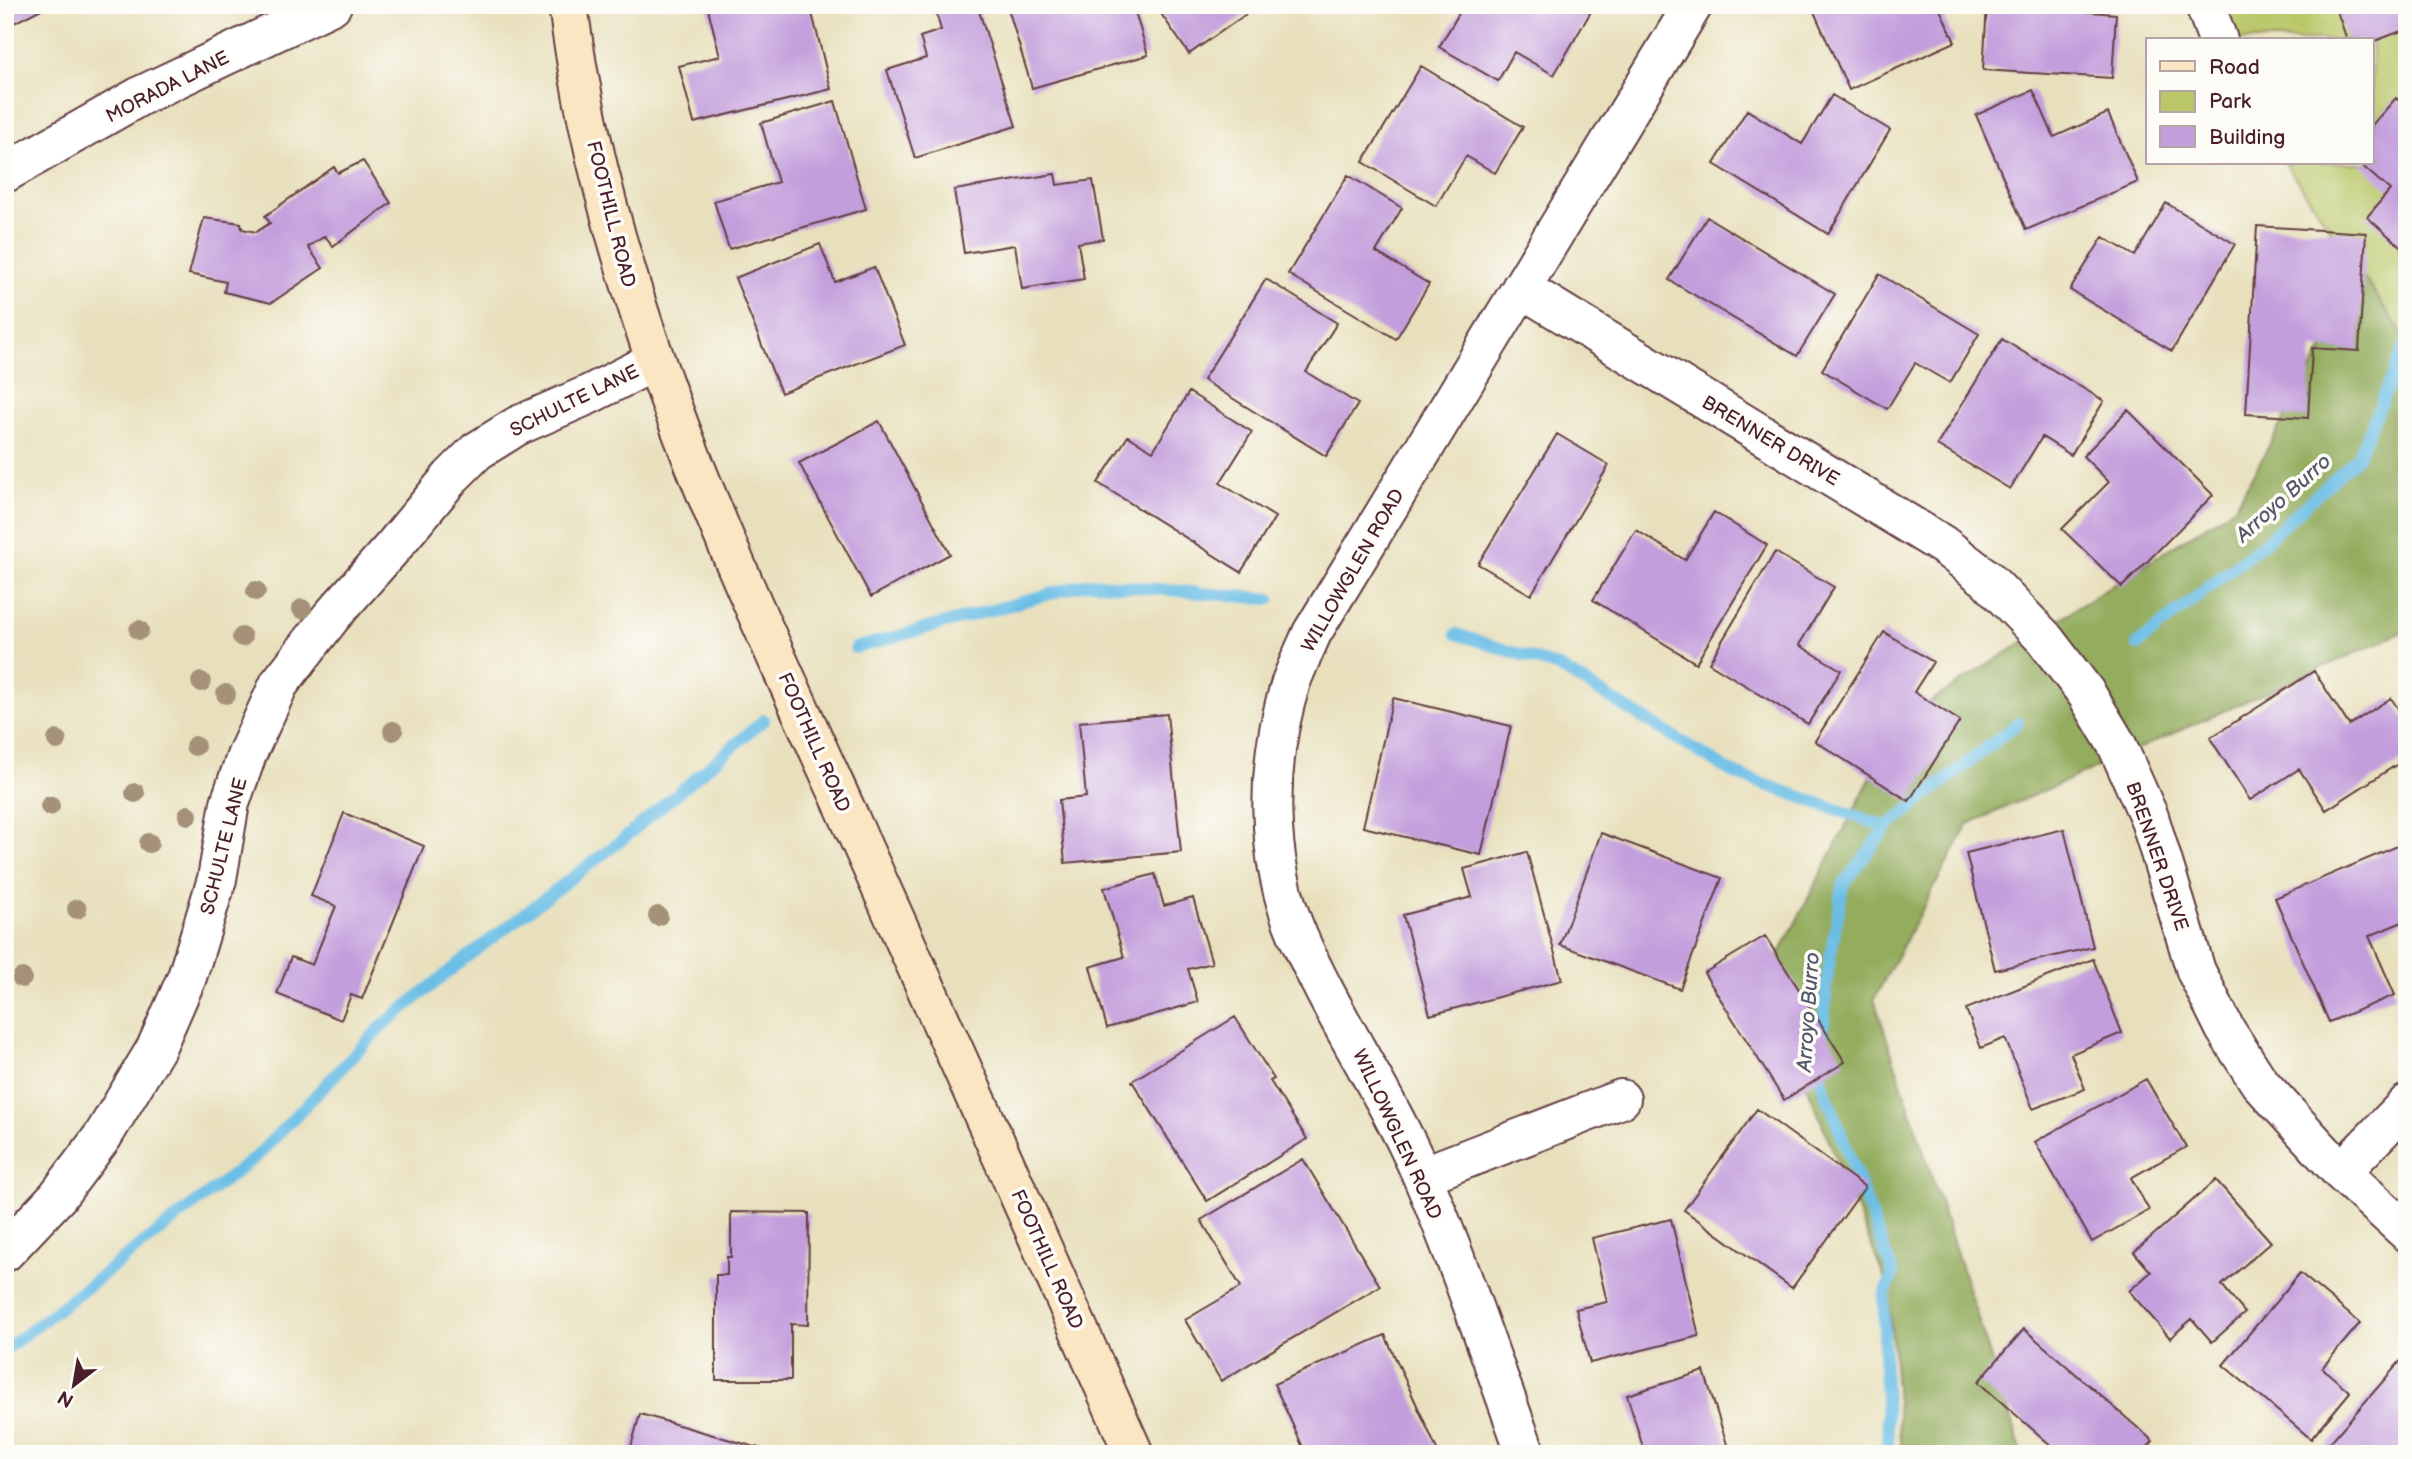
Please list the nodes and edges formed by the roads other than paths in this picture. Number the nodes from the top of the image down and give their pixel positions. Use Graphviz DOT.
graph roads {
  1 [pos="332,5"];
  2 [pos="568,5"];
  3 [pos="1693,5"];
  4 [pos="2205,5"];
  5 [pos="2217,38"];
  6 [pos="5,173"];
  7 [pos="1521,288"];
  8 [pos="655,361"];
  9 [pos="1621,1099"];
  10 [pos="2407,1104"];
  11 [pos="2341,1172"];
  12 [pos="1422,1176"];
  13 [pos="2407,1233"];
  14 [pos="5,1252"];
  15 [pos="1134,1454"];
  16 [pos="1526,1454"];
  1 -- 6 [label="street, MORADA LANE"];
  2 -- 8 [label="main road, FOOTHILL ROAD"];
  3 -- 7 [label="street, WILLOWGLEN ROAD"];
  4 -- 5 [label="street"];
  7 -- 11 [label="street, BRENNER DRIVE"];
  7 -- 12 [label="street, WILLOWGLEN ROAD"];
  8 -- 14 [label="street, SCHULTE LANE"];
  8 -- 15 [label="main road, FOOTHILL ROAD"];
  9 -- 12 [label="street"];
  10 -- 11 [label="street"];
  11 -- 13 [label="street, BRENNER DRIVE"];
  12 -- 16 [label="street, WILLOWGLEN ROAD"];
}
